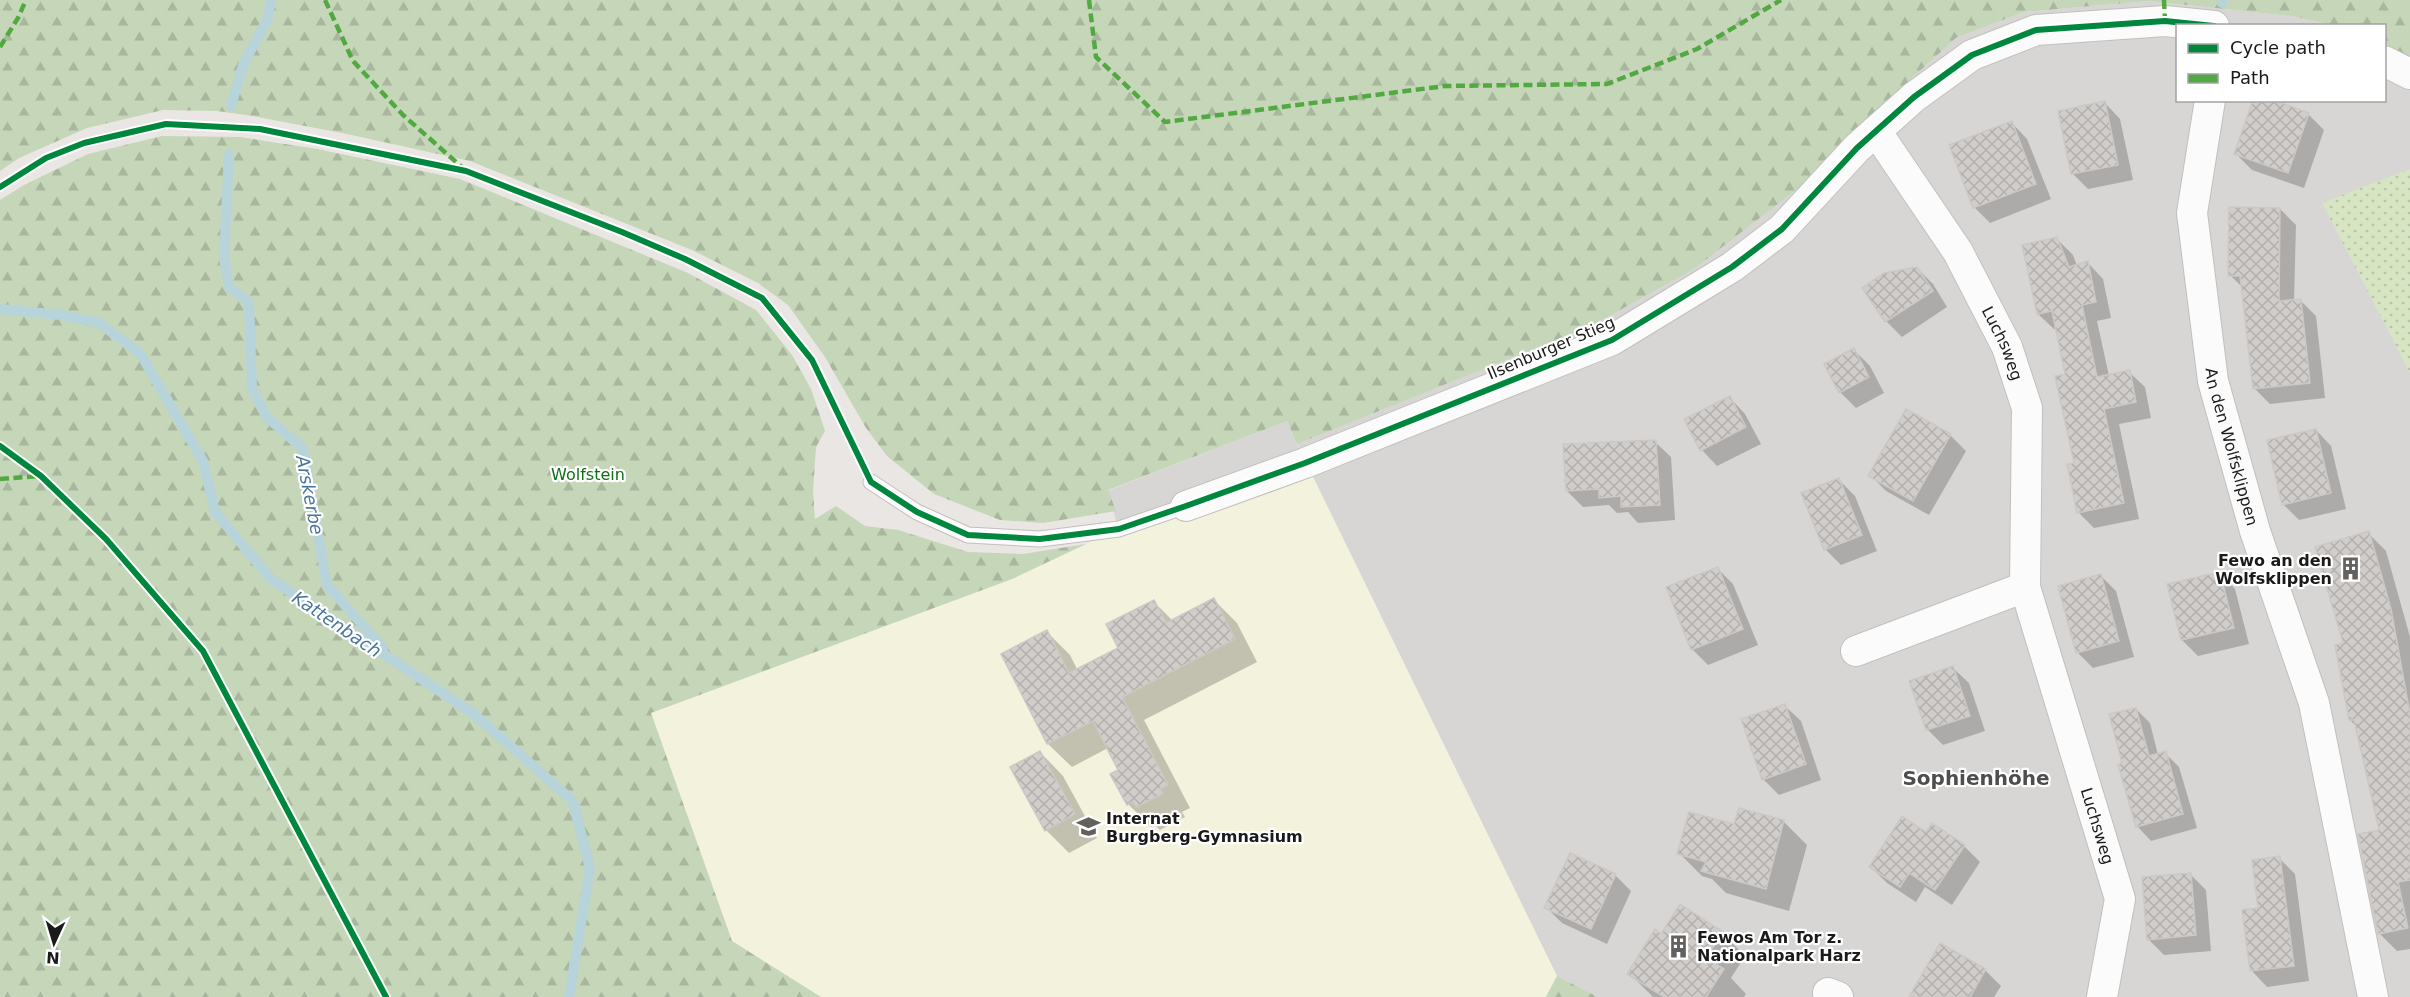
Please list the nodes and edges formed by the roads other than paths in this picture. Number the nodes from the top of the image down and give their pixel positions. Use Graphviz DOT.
graph roads {
  1 [pos="2194,24"];
  2 [pos="2386,62"];
  3 [pos="2410,74"];
  4 [pos="2210,102"];
  5 [pos="1876,130"];
  6 [pos="871,482"];
  7 [pos="1186,506"];
  8 [pos="2025,587"];
  9 [pos="1856,651"];
  10 [pos="2102,997"];
  11 [pos="2373,997"];
  1 -- 5 [label="street, Ilsenburger Stieg"];
  2 -- 3 [label="street"];
  4 -- 11 [label="street, An den Wolfsklippen"];
  5 -- 7 [label="street, Ilsenburger Stieg"];
  5 -- 8 [label="street, Luchsweg"];
  6 -- 7 [label="lane, Ilsenburger Stieg"];
  8 -- 9 [label="street"];
  8 -- 10 [label="street, Luchsweg"];
}
